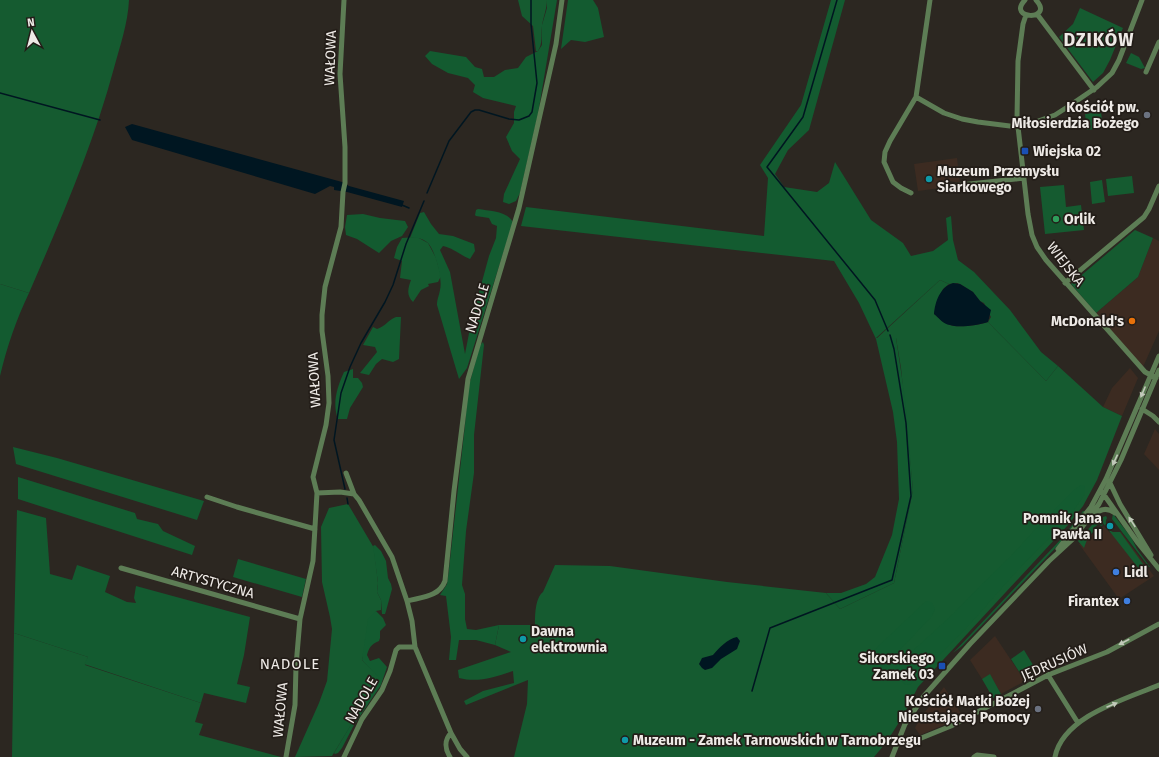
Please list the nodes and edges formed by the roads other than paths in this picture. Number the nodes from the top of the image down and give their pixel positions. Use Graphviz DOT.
graph roads {
  1 [pos="344,0"];
  2 [pos="562,0"];
  3 [pos="930,0"];
  4 [pos="1026,0"];
  5 [pos="1142,0"];
  6 [pos="1038,1"];
  7 [pos="1037,14"];
  8 [pos="1026,15"];
  9 [pos="1159,42"];
  10 [pos="1157,52"];
  11 [pos="1146,72"];
  12 [pos="1094,90"];
  13 [pos="916,97"];
  14 [pos="1018,126"];
  15 [pos="1024,178"];
  16 [pos="951,186"];
  17 [pos="1159,186"];
  18 [pos="910,193"];
  19 [pos="1065,283"];
  20 [pos="1159,356"];
  21 [pos="1159,370"];
  22 [pos="1154,376"];
  23 [pos="1142,409"];
  24 [pos="1159,422"];
  25 [pos="346,473"];
  26 [pos="1110,483"];
  27 [pos="1103,492"];
  28 [pos="317,493"];
  29 [pos="354,494"];
  30 [pos="207,498"];
  31 [pos="1120,504"];
  32 [pos="1120,517"];
  33 [pos="1082,527"];
  34 [pos="315,529"];
  35 [pos="1049,560"];
  36 [pos="121,568"];
  37 [pos="1159,568"];
  38 [pos="407,601"];
  39 [pos="300,618"];
  40 [pos="1159,624"];
  41 [pos="415,647"];
  42 [pos="1048,675"];
  43 [pos="1159,684"];
  44 [pos="1078,723"];
  45 [pos="451,733"];
  46 [pos="914,741"];
  47 [pos="286,757"];
  48 [pos="344,757"];
  49 [pos="450,757"];
  50 [pos="467,757"];
  51 [pos="892,757"];
  52 [pos="974,757"];
  53 [pos="994,757"];
  54 [pos="1055,757"];
  1 -- 28 [label="street, WAŁOWA"];
  2 -- 38 [label="street, NADOLE"];
  3 -- 13 [label="street"];
  4 -- 8 [label="street, WIEJSKA"];
  5 -- 12 [label="street"];
  6 -- 7 [label="street"];
  7 -- 8 [label="street"];
  7 -- 12 [label="street"];
  8 -- 14 [label="street, WIEJSKA"];
  9 -- 10 [label="street"];
  10 -- 11 [label="street"];
  12 -- 14 [label="street"];
  13 -- 14 [label="street"];
  13 -- 18 [label="street"];
  14 -- 15 [label="street, WIEJSKA"];
  15 -- 16 [label="street"];
  15 -- 19 [label="street, WIEJSKA"];
  17 -- 19 [label="street"];
  19 -- 22 [label="street, WIEJSKA"];
  20 -- 22 [label="street"];
  21 -- 22 [label="street"];
  22 -- 23 [label="street"];
  22 -- 27 [label="street, one-way"];
  23 -- 24 [label="street"];
  23 -- 26 [label="street"];
  25 -- 29 [label="street"];
  26 -- 27 [label="street"];
  26 -- 31 [label="street"];
  27 -- 31 [label="street"];
  27 -- 32 [label="street"];
  27 -- 33 [label="street"];
  27 -- 35 [label="street"];
  28 -- 29 [label="street"];
  28 -- 34 [label="street, WAŁOWA"];
  29 -- 38 [label="street"];
  30 -- 34 [label="street"];
  37 -- 31 [label="street, one-way"];
  32 -- 33 [label="street"];
  32 -- 37 [label="street"];
  33 -- 35 [label="street"];
  34 -- 39 [label="street, WAŁOWA"];
  35 -- 51 [label="street"];
  36 -- 39 [label="street, ARTYSTYCZNA"];
  38 -- 41 [label="street"];
  39 -- 47 [label="street, WAŁOWA"];
  40 -- 42 [label="street, JĘDRUSIÓW, one-way"];
  41 -- 45 [label="street"];
  41 -- 48 [label="street, NADOLE"];
  42 -- 44 [label="street"];
  42 -- 46 [label="street, JĘDRUSIÓW"];
  44 -- 43 [label="street, one-way"];
  44 -- 54 [label="street"];
  45 -- 49 [label="street"];
  45 -- 50 [label="street"];
  52 -- 53 [label="street"];
}
